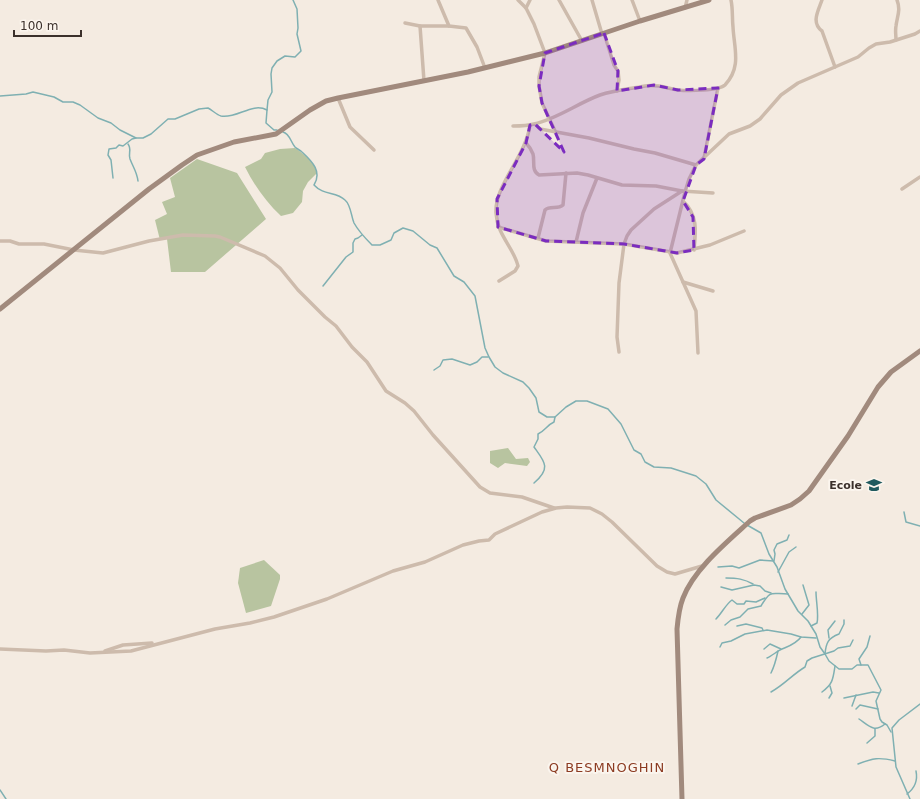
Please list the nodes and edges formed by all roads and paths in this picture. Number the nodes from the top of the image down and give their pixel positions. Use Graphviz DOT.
graph roads {
  1 [pos="438,0"];
  2 [pos="518,0"];
  3 [pos="530,0"];
  4 [pos="559,0"];
  5 [pos="592,0"];
  6 [pos="632,0"];
  7 [pos="687,0"];
  8 [pos="709,0"];
  9 [pos="731,0"];
  10 [pos="822,0"];
  11 [pos="897,0"];
  12 [pos="526,8"];
  13 [pos="685,8"];
  14 [pos="640,21"];
  15 [pos="405,23"];
  16 [pos="420,26"];
  17 [pos="449,26"];
  18 [pos="920,31"];
  19 [pos="603,34"];
  20 [pos="896,40"];
  21 [pos="582,41"];
  22 [pos="545,53"];
  23 [pos="835,67"];
  24 [pos="485,68"];
  25 [pos="424,81"];
  26 [pos="718,88"];
  27 [pos="617,91"];
  28 [pos="338,98"];
  29 [pos="549,118"];
  30 [pos="535,124"];
  31 [pos="530,125"];
  32 [pos="513,126"];
  33 [pos="555,131"];
  34 [pos="526,143"];
  35 [pos="374,150"];
  36 [pos="704,159"];
  37 [pos="696,165"];
  38 [pos="566,173"];
  39 [pos="920,177"];
  40 [pos="597,178"];
  41 [pos="902,190"];
  42 [pos="684,192"];
  43 [pos="712,193"];
  44 [pos="683,201"];
  45 [pos="498,227"];
  46 [pos="744,231"];
  47 [pos="538,238"];
  48 [pos="0,241"];
  49 [pos="576,242"];
  50 [pos="624,244"];
  51 [pos="74,250"];
  52 [pos="694,250"];
  53 [pos="670,253"];
  54 [pos="499,281"];
  55 [pos="683,282"];
  56 [pos="713,291"];
  57 [pos="0,309"];
  58 [pos="920,351"];
  59 [pos="619,352"];
  60 [pos="698,354"];
  61 [pos="556,508"];
  62 [pos="704,565"];
  63 [pos="157,643"];
  64 [pos="0,649"];
  65 [pos="98,653"];
  66 [pos="682,799"];
  1 -- 17 [label="street"];
  2 -- 12 [label="street"];
  3 -- 12 [label="street"];
  4 -- 21 [label="street"];
  5 -- 19 [label="street"];
  6 -- 14 [label="street"];
  7 -- 13 [label="street"];
  8 -- 13 [label="street"];
  9 -- 26 [label="street"];
  10 -- 23 [label="street"];
  11 -- 20 [label="street"];
  12 -- 22 [label="street"];
  13 -- 14 [label="street"];
  14 -- 19 [label="street"];
  15 -- 16 [label="street"];
  16 -- 17 [label="street"];
  16 -- 25 [label="street"];
  17 -- 24 [label="street"];
  18 -- 20 [label="street"];
  19 -- 21 [label="street"];
  19 -- 27 [label="street"];
  20 -- 23 [label="street"];
  21 -- 22 [label="street"];
  22 -- 24 [label="street"];
  22 -- 29 [label="street"];
  23 -- 36 [label="street"];
  24 -- 25 [label="street"];
  25 -- 28 [label="street"];
  26 -- 27 [label="street"];
  26 -- 36 [label="street"];
  27 -- 29 [label="street"];
  28 -- 35 [label="street"];
  28 -- 51 [label="street"];
  29 -- 30 [label="street"];
  29 -- 33 [label="street"];
  30 -- 31 [label="street"];
  30 -- 33 [label="street"];
  31 -- 32 [label="street"];
  31 -- 34 [label="street"];
  33 -- 37 [label="street"];
  34 -- 38 [label="street"];
  34 -- 45 [label="street"];
  36 -- 37 [label="street"];
  37 -- 42 [label="street"];
  38 -- 40 [label="street"];
  38 -- 47 [label="street"];
  39 -- 41 [label="street"];
  40 -- 42 [label="street"];
  40 -- 49 [label="street"];
  42 -- 43 [label="street"];
  42 -- 44 [label="street"];
  42 -- 50 [label="street"];
  44 -- 52 [label="street"];
  44 -- 53 [label="street"];
  45 -- 47 [label="street"];
  45 -- 54 [label="street"];
  46 -- 52 [label="street"];
  47 -- 49 [label="street"];
  48 -- 51 [label="street"];
  49 -- 50 [label="street"];
  50 -- 53 [label="street"];
  50 -- 59 [label="street"];
  51 -- 57 [label="street"];
  51 -- 61 [label="street"];
  52 -- 53 [label="street"];
  53 -- 55 [label="street"];
  55 -- 56 [label="street"];
  55 -- 60 [label="street"];
  58 -- 62 [label="street"];
  61 -- 62 [label="street"];
  61 -- 63 [label="street"];
  62 -- 66 [label="street"];
  63 -- 65 [label="street"];
  63 -- 65 [label="street"];
  64 -- 65 [label="street"];
}
